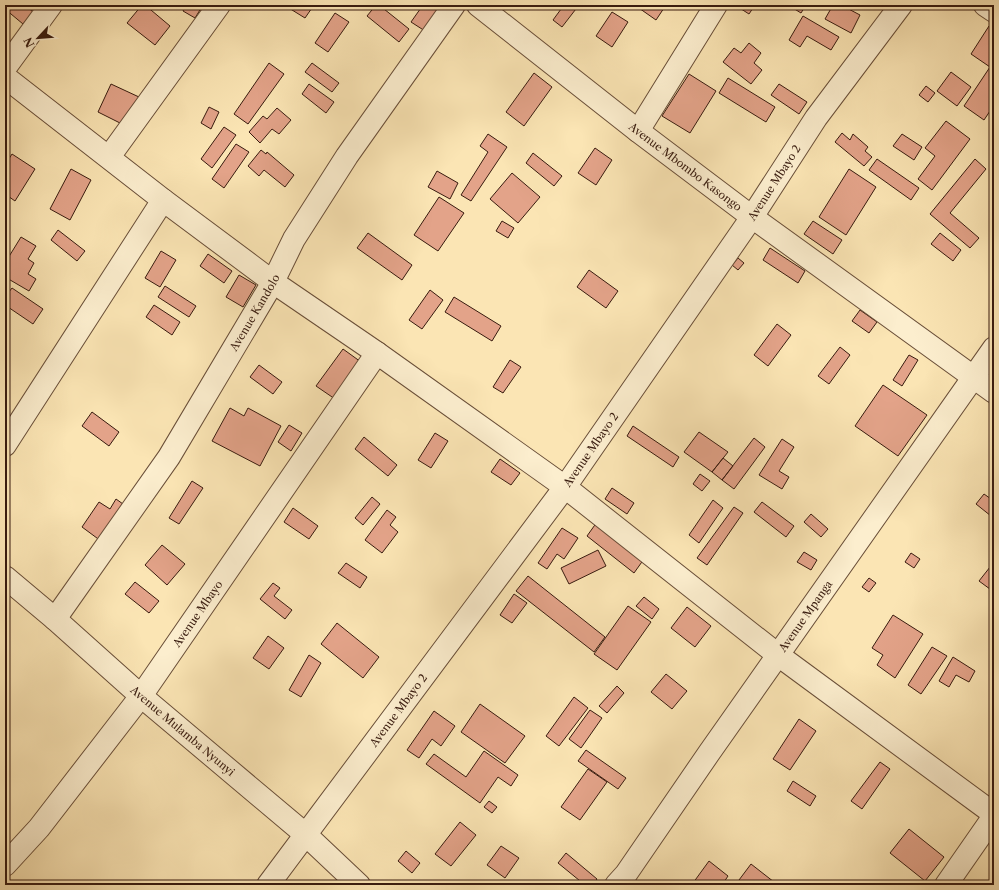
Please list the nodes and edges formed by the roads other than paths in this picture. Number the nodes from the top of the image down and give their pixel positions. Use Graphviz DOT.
graph roads {
  1 [pos="50,5"];
  2 [pos="219,5"];
  3 [pos="454,5"];
  4 [pos="478,5"];
  5 [pos="716,5"];
  6 [pos="901,5"];
  7 [pos="985,5"];
  8 [pos="994,11"];
  9 [pos="5,68"];
  10 [pos="5,77"];
  11 [pos="638,131"];
  12 [pos="109,157"];
  13 [pos="163,200"];
  14 [pos="752,217"];
  15 [pos="272,282"];
  16 [pos="994,348"];
  17 [pos="377,353"];
  18 [pos="974,377"];
  19 [pos="994,392"];
  20 [pos="5,445"];
  21 [pos="565,486"];
  22 [pos="5,577"];
  23 [pos="55,620"];
  24 [pos="778,655"];
  25 [pos="141,696"];
  26 [pos="994,815"];
  27 [pos="306,834"];
  28 [pos="5,865"];
  29 [pos="268,885"];
  30 [pos="359,885"];
  31 [pos="616,885"];
  32 [pos="946,885"];
  1 -- 9 [label="street"];
  2 -- 12 [label="street"];
  3 -- 15 [label="street, Avenue Kandolo"];
  4 -- 11 [label="street, Avenue Mbombo Kasongo"];
  5 -- 11 [label="street"];
  6 -- 14 [label="street, Avenue Mbayo 2"];
  7 -- 8 [label="street"];
  10 -- 12 [label="street"];
  11 -- 14 [label="street, Avenue Mbombo Kasongo"];
  12 -- 13 [label="street"];
  13 -- 15 [label="street"];
  13 -- 20 [label="street"];
  14 -- 18 [label="street, Avenue Mbombo Kasongo"];
  14 -- 21 [label="street, Avenue Mbayo 2"];
  15 -- 17 [label="street"];
  15 -- 23 [label="street, Avenue Kandolo"];
  16 -- 18 [label="street, Avenue Mpanga"];
  17 -- 21 [label="street"];
  17 -- 25 [label="street, Avenue Mbayo"];
  18 -- 19 [label="street, Avenue Mbombo Kasongo"];
  18 -- 24 [label="street, Avenue Mpanga"];
  21 -- 24 [label="street"];
  21 -- 27 [label="street, Avenue Mbayo 2"];
  22 -- 23 [label="street, Avenue Mulamba Nyunyi"];
  23 -- 25 [label="street, Avenue Mulamba Nyunyi"];
  24 -- 26 [label="street"];
  24 -- 31 [label="street, Avenue Mpanga"];
  25 -- 27 [label="street, Avenue Mulamba Nyunyi"];
  25 -- 28 [label="street, Avenue Mbayo"];
  26 -- 32 [label="street"];
  27 -- 29 [label="street, Avenue Mbayo 2"];
  27 -- 30 [label="street, Avenue Mulamba Nyunyi"];
}
